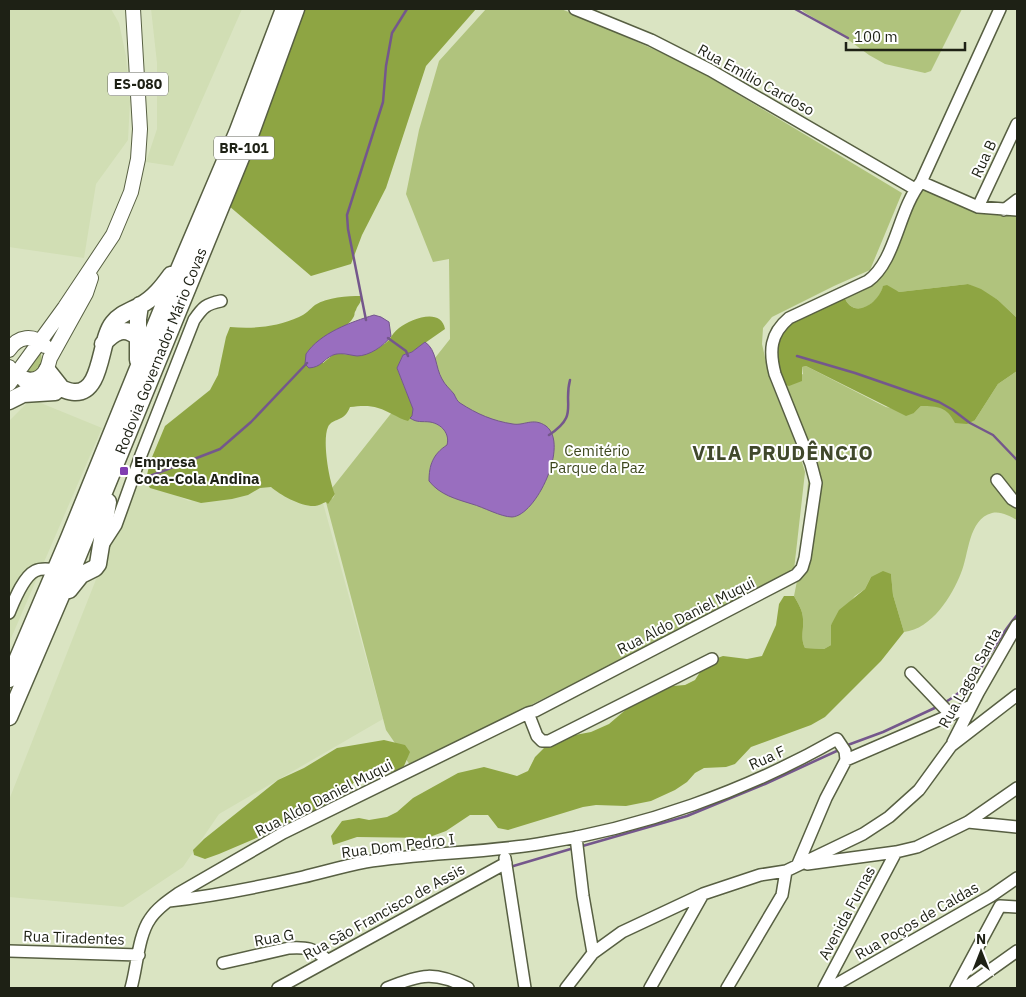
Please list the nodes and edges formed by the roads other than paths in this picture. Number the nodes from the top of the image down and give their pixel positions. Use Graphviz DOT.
graph roads {
  1 [pos="133,9"];
  2 [pos="284,9"];
  3 [pos="296,9"];
  4 [pos="575,9"];
  5 [pos="1000,9"];
  6 [pos="1017,124"];
  7 [pos="918,185"];
  8 [pos="1017,200"];
  9 [pos="978,207"];
  10 [pos="1004,210"];
  11 [pos="1017,210"];
  12 [pos="184,257"];
  13 [pos="95,262"];
  14 [pos="221,301"];
  15 [pos="165,302"];
  16 [pos="144,303"];
  17 [pos="138,338"];
  18 [pos="35,339"];
  19 [pos="103,344"];
  20 [pos="9,350"];
  21 [pos="48,364"];
  22 [pos="138,369"];
  23 [pos="13,374"];
  24 [pos="65,390"];
  25 [pos="9,401"];
  26 [pos="139,406"];
  27 [pos="115,466"];
  28 [pos="997,480"];
  29 [pos="1017,502"];
  30 [pos="110,525"];
  31 [pos="69,538"];
  32 [pos="82,567"];
  33 [pos="55,570"];
  34 [pos="9,613"];
  35 [pos="1017,625"];
  36 [pos="712,659"];
  37 [pos="911,673"];
  38 [pos="9,679"];
  39 [pos="1017,695"];
  40 [pos="971,706"];
  41 [pos="528,713"];
  42 [pos="950,714"];
  43 [pos="9,717"];
  44 [pos="951,746"];
  45 [pos="846,760"];
  46 [pos="1017,788"];
  47 [pos="968,822"];
  48 [pos="1017,828"];
  49 [pos="576,838"];
  50 [pos="503,849"];
  51 [pos="896,852"];
  52 [pos="506,863"];
  53 [pos="798,864"];
  54 [pos="786,871"];
  55 [pos="1017,878"];
  56 [pos="703,894"];
  57 [pos="991,896"];
  58 [pos="167,901"];
  59 [pos="1000,906"];
  60 [pos="1017,907"];
  61 [pos="9,951"];
  62 [pos="1017,951"];
  63 [pos="593,953"];
  64 [pos="139,955"];
  65 [pos="327,960"];
  66 [pos="223,963"];
  67 [pos="131,988"];
  68 [pos="278,988"];
  69 [pos="388,988"];
  70 [pos="468,988"];
  71 [pos="526,988"];
  72 [pos="566,988"];
  73 [pos="650,988"];
  74 [pos="727,988"];
  75 [pos="824,988"];
  76 [pos="830,988"];
  77 [pos="956,988"];
  78 [pos="965,988"];
  1 -- 13 [label="main road, ES-080"];
  2 -- 12 [label="highway, Rodovia Governador Mário Covas / BR-101"];
  3 -- 26 [label="highway, Rodovia Governador Mário Covas / BR-101"];
  4 -- 7 [label="street, Rua Emílio Cardoso"];
  5 -- 7 [label="street, Rua Aldo Daniel Muqui"];
  6 -- 9 [label="street, Rua B"];
  7 -- 9 [label="street, Rua Emílio Cardoso"];
  7 -- 41 [label="street, Rua Aldo Daniel Muqui"];
  8 -- 10 [label="street"];
  9 -- 10 [label="street, Rua Emílio Cardoso"];
  10 -- 11 [label="street, Rua Emílio Cardoso"];
  12 -- 15 [label="highway, Rodovia Governador Mário Covas / BR-101"];
  12 -- 16 [label="highway"];
  13 -- 18 [label="main road, ES-080"];
  13 -- 21 [label="main road"];
  14 -- 30 [label="street"];
  15 -- 16 [label="highway"];
  15 -- 22 [label="highway, Rodovia Governador Mário Covas / BR-101"];
  15 -- 26 [label="highway"];
  16 -- 17 [label="highway"];
  16 -- 19 [label="highway"];
  17 -- 19 [label="highway"];
  17 -- 22 [label="highway"];
  18 -- 20 [label="main road"];
  18 -- 21 [label="main road"];
  18 -- 23 [label="main road"];
  19 -- 24 [label="highway"];
  21 -- 23 [label="main road"];
  21 -- 24 [label="highway"];
  22 -- 31 [label="highway, Rodovia Governador Mário Covas / BR-101"];
  23 -- 24 [label="highway"];
  24 -- 25 [label="highway"];
  26 -- 27 [label="highway, Rodovia Governador Mário Covas / BR-101"];
  27 -- 30 [label="highway"];
  27 -- 32 [label="highway, Rodovia Governador Mário Covas / BR-101"];
  28 -- 29 [label="street"];
  30 -- 32 [label="highway"];
  31 -- 32 [label="highway"];
  31 -- 33 [label="highway, Rodovia Governador Mário Covas / BR-101"];
  32 -- 43 [label="highway, Rodovia Governador Mário Covas / BR-101"];
  33 -- 34 [label="street"];
  33 -- 38 [label="highway, Rodovia Governador Mário Covas / BR-101"];
  35 -- 40 [label="street, Rua Lagoa Santa"];
  36 -- 41 [label="street"];
  37 -- 42 [label="street"];
  39 -- 44 [label="street"];
  40 -- 42 [label="street"];
  40 -- 44 [label="street, Rua Lagoa Santa"];
  41 -- 58 [label="street, Rua Aldo Daniel Muqui"];
  42 -- 45 [label="street"];
  44 -- 53 [label="street"];
  45 -- 49 [label="street, Rua F"];
  45 -- 53 [label="street"];
  46 -- 47 [label="street"];
  47 -- 48 [label="street"];
  47 -- 51 [label="street"];
  49 -- 50 [label="street, Rua Dom Pedro I"];
  49 -- 63 [label="street"];
  50 -- 52 [label="street"];
  50 -- 58 [label="street, Rua Dom Pedro I"];
  51 -- 53 [label="street"];
  51 -- 75 [label="street, Avenida Furnas"];
  52 -- 65 [label="street, Rua São Francisco de Assis"];
  52 -- 71 [label="street"];
  53 -- 54 [label="street"];
  54 -- 56 [label="street"];
  54 -- 74 [label="street"];
  55 -- 57 [label="street, Rua Poços de Caldas"];
  56 -- 63 [label="street"];
  56 -- 73 [label="street"];
  57 -- 59 [label="street"];
  57 -- 76 [label="street, Rua Poços de Caldas"];
  58 -- 64 [label="street, Rua Aldo Daniel Muqui"];
  59 -- 60 [label="street"];
  59 -- 77 [label="street"];
  61 -- 64 [label="street, Rua Tiradentes"];
  62 -- 78 [label="street"];
  63 -- 72 [label="street"];
  64 -- 67 [label="street, Rua Aldo Daniel Muqui"];
  65 -- 66 [label="street, Rua G"];
  65 -- 68 [label="street, Rua São Francisco de Assis"];
  69 -- 70 [label="street"];
}
